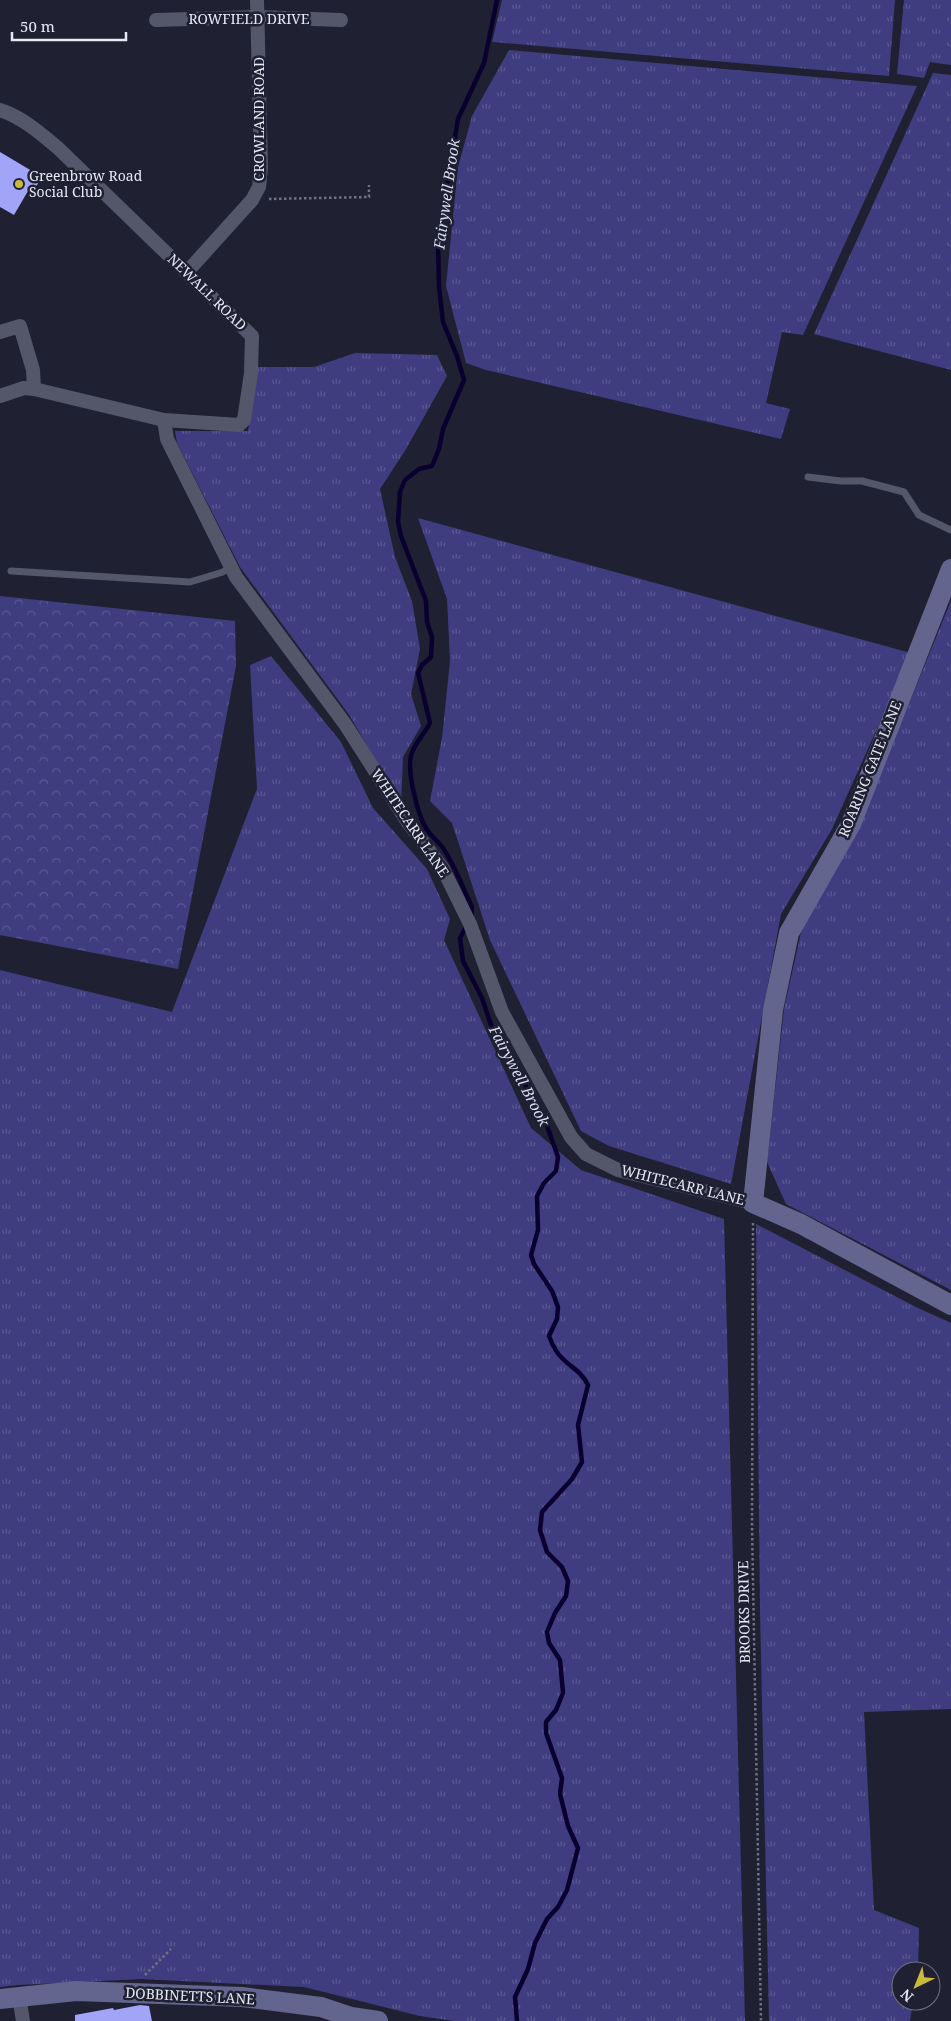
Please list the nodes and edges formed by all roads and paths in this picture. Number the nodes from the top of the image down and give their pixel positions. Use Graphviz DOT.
graph roads {
  1 [pos="257,0"];
  2 [pos="258,17"];
  3 [pos="156,20"];
  4 [pos="342,20"];
  5 [pos="0,110"];
  6 [pos="369,185"];
  7 [pos="252,200"];
  8 [pos="187,272"];
  9 [pos="0,332"];
  10 [pos="34,389"];
  11 [pos="0,396"];
  12 [pos="164,420"];
  13 [pos="808,477"];
  14 [pos="951,530"];
  15 [pos="231,566"];
  16 [pos="951,569"];
  17 [pos="11,571"];
  18 [pos="754,1203"];
  19 [pos="951,1305"];
  20 [pos="171,1949"];
  21 [pos="138,1992"];
  22 [pos="10,1998"];
  23 [pos="23,2021"];
  24 [pos="378,2021"];
  25 [pos="761,2021"];
  1 -- 2 [label="street, CROWLAND ROAD"];
  2 -- 3 [label="street, ROWFIELD DRIVE"];
  2 -- 4 [label="street, ROWFIELD DRIVE"];
  2 -- 7 [label="street, CROWLAND ROAD"];
  5 -- 8 [label="street, NEWALL ROAD"];
  6 -- 7 [label="path"];
  7 -- 8 [label="street, CROWLAND ROAD"];
  8 -- 12 [label="street, NEWALL ROAD"];
  9 -- 10 [label="street"];
  10 -- 11 [label="street, NEWALL ROAD"];
  10 -- 12 [label="street, NEWALL ROAD"];
  12 -- 15 [label="street, WHITECARR LANE"];
  13 -- 14 [label="lane"];
  15 -- 17 [label="lane"];
  15 -- 18 [label="street, WHITECARR LANE"];
  16 -- 18 [label="street, ROARING GATE LANE"];
  18 -- 19 [label="street, WHITECARR LANE"];
  18 -- 25 [label="path, BROOKS DRIVE"];
  20 -- 21 [label="path"];
  21 -- 22 [label="street, DOBBINETTS LANE"];
  21 -- 24 [label="street, DOBBINETTS LANE"];
  22 -- 23 [label="street"];
}
